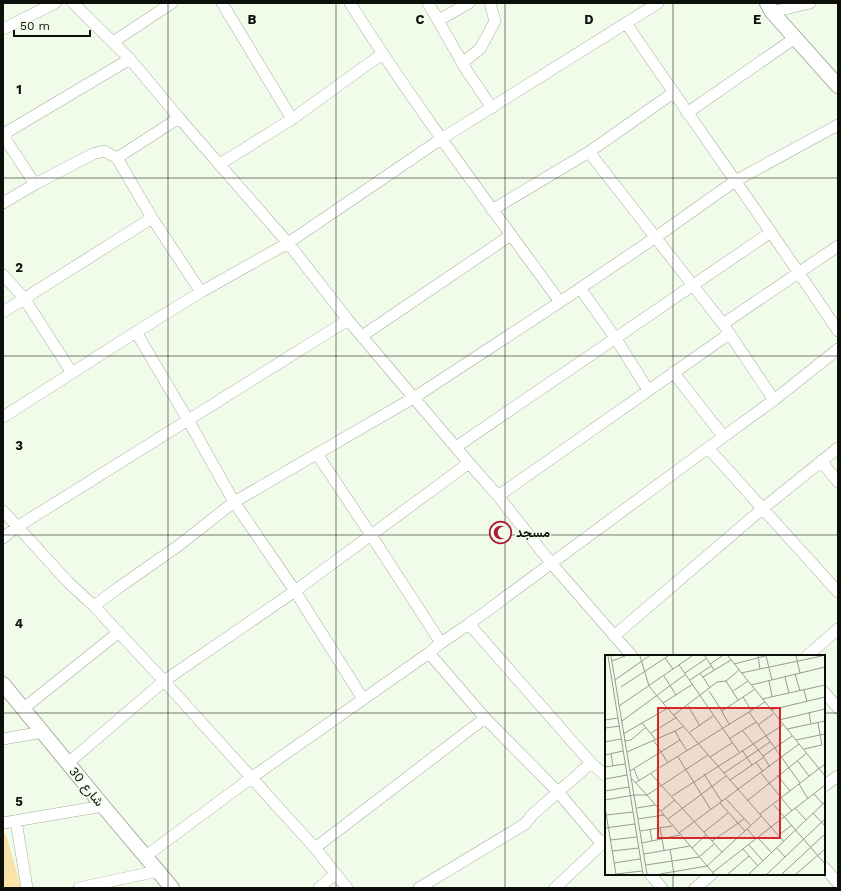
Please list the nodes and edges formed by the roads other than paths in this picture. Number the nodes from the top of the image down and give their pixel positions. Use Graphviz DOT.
graph roads {
  1 [pos="55,3"];
  2 [pos="73,3"];
  3 [pos="172,3"];
  4 [pos="222,3"];
  5 [pos="350,3"];
  6 [pos="428,3"];
  7 [pos="469,3"];
  8 [pos="490,3"];
  9 [pos="658,3"];
  10 [pos="810,3"];
  11 [pos="641,7"];
  12 [pos="769,7"];
  13 [pos="439,20"];
  14 [pos="626,23"];
  15 [pos="3,29"];
  16 [pos="795,38"];
  17 [pos="113,42"];
  18 [pos="382,54"];
  19 [pos="130,58"];
  20 [pos="462,63"];
  21 [pos="836,80"];
  22 [pos="673,93"];
  23 [pos="492,108"];
  24 [pos="687,113"];
  25 [pos="179,118"];
  26 [pos="292,119"];
  27 [pos="838,125"];
  28 [pos="441,139"];
  29 [pos="4,141"];
  30 [pos="589,152"];
  31 [pos="117,158"];
  32 [pos="220,164"];
  33 [pos="735,180"];
  34 [pos="35,184"];
  35 [pos="3,203"];
  36 [pos="492,210"];
  37 [pos="152,218"];
  38 [pos="771,232"];
  39 [pos="512,235"];
  40 [pos="656,237"];
  41 [pos="288,243"];
  42 [pos="838,246"];
  43 [pos="799,272"];
  44 [pos="3,275"];
  45 [pos="692,286"];
  46 [pos="580,288"];
  47 [pos="201,292"];
  48 [pos="24,298"];
  49 [pos="560,302"];
  50 [pos="3,312"];
  51 [pos="348,320"];
  52 [pos="723,324"];
  53 [pos="838,331"];
  54 [pos="136,332"];
  55 [pos="729,334"];
  56 [pos="362,336"];
  57 [pos="616,339"];
  58 [pos="838,349"];
  59 [pos="674,372"];
  60 [pos="72,373"];
  61 [pos="648,390"];
  62 [pos="415,397"];
  63 [pos="774,400"];
  64 [pos="3,417"];
  65 [pos="188,420"];
  66 [pos="723,436"];
  67 [pos="456,447"];
  68 [pos="708,448"];
  69 [pos="838,448"];
  70 [pos="317,454"];
  71 [pos="821,461"];
  72 [pos="469,463"];
  73 [pos="838,482"];
  74 [pos="498,496"];
  75 [pos="234,502"];
  76 [pos="762,508"];
  77 [pos="3,511"];
  78 [pos="17,528"];
  79 [pos="371,535"];
  80 [pos="3,538"];
  81 [pos="551,563"];
  82 [pos="295,591"];
  83 [pos="838,592"];
  84 [pos="94,606"];
  85 [pos="469,624"];
  86 [pos="838,629"];
  87 [pos="119,632"];
  88 [pos="614,636"];
  89 [pos="441,643"];
  90 [pos="428,653"];
  91 [pos="631,655"];
  92 [pos="808,655"];
  93 [pos="164,682"];
  94 [pos="3,684"];
  95 [pos="825,693"];
  96 [pos="363,699"];
  97 [pos="24,708"];
  98 [pos="838,708"];
  99 [pos="485,718"];
  100 [pos="43,732"];
  101 [pos="3,739"];
  102 [pos="591,762"];
  103 [pos="68,763"];
  104 [pos="605,775"];
  105 [pos="838,776"];
  106 [pos="251,778"];
  107 [pos="825,785"];
  108 [pos="558,792"];
  109 [pos="103,806"];
  110 [pos="16,821"];
  111 [pos="3,823"];
  112 [pos="604,842"];
  113 [pos="314,848"];
  114 [pos="146,856"];
  115 [pos="158,871"];
  116 [pos="335,874"];
  117 [pos="651,875"];
  118 [pos="711,875"];
  119 [pos="27,888"];
  120 [pos="79,888"];
  121 [pos="172,888"];
  122 [pos="319,888"];
  123 [pos="347,888"];
  124 [pos="419,888"];
  125 [pos="555,888"];
  126 [pos="662,888"];
  127 [pos="695,888"];
  1 -- 15 [label="street"];
  2 -- 17 [label="street"];
  3 -- 17 [label="street"];
  4 -- 26 [label="street"];
  5 -- 18 [label="street"];
  6 -- 13 [label="street"];
  7 -- 13 [label="street"];
  8 -- 20 [label="street"];
  9 -- 11 [label="street"];
  10 -- 12 [label="street"];
  11 -- 14 [label="street"];
  12 -- 16 [label="street"];
  13 -- 20 [label="street"];
  14 -- 22 [label="street"];
  14 -- 23 [label="street"];
  16 -- 21 [label="street"];
  16 -- 24 [label="street"];
  17 -- 19 [label="street"];
  18 -- 26 [label="street"];
  18 -- 28 [label="street"];
  19 -- 25 [label="street"];
  19 -- 29 [label="street"];
  20 -- 23 [label="street"];
  22 -- 24 [label="street"];
  22 -- 30 [label="street"];
  23 -- 28 [label="street"];
  24 -- 33 [label="street"];
  25 -- 31 [label="street"];
  25 -- 32 [label="street"];
  26 -- 32 [label="street"];
  27 -- 33 [label="street"];
  28 -- 36 [label="street"];
  28 -- 41 [label="street"];
  29 -- 34 [label="street"];
  30 -- 36 [label="street"];
  30 -- 40 [label="street"];
  31 -- 34 [label="street"];
  31 -- 37 [label="street"];
  32 -- 41 [label="street"];
  33 -- 38 [label="street"];
  33 -- 40 [label="street"];
  34 -- 35 [label="street"];
  36 -- 39 [label="street"];
  37 -- 47 [label="street"];
  37 -- 48 [label="street"];
  38 -- 43 [label="street"];
  38 -- 45 [label="street"];
  39 -- 49 [label="street"];
  39 -- 56 [label="street"];
  40 -- 45 [label="street"];
  40 -- 46 [label="street"];
  41 -- 47 [label="street"];
  41 -- 51 [label="street"];
  42 -- 43 [label="street"];
  43 -- 52 [label="street"];
  43 -- 53 [label="street"];
  44 -- 48 [label="street"];
  45 -- 52 [label="street"];
  45 -- 57 [label="street"];
  46 -- 49 [label="street"];
  46 -- 57 [label="street"];
  47 -- 54 [label="street"];
  48 -- 50 [label="street"];
  48 -- 60 [label="street"];
  49 -- 62 [label="street"];
  51 -- 56 [label="street"];
  51 -- 65 [label="street"];
  52 -- 55 [label="street"];
  54 -- 60 [label="street"];
  54 -- 65 [label="street"];
  55 -- 59 [label="street"];
  55 -- 63 [label="street"];
  56 -- 62 [label="street"];
  57 -- 61 [label="street"];
  57 -- 67 [label="street"];
  58 -- 63 [label="street"];
  59 -- 61 [label="street"];
  59 -- 66 [label="street"];
  60 -- 64 [label="street"];
  61 -- 74 [label="street"];
  62 -- 67 [label="street"];
  62 -- 70 [label="street"];
  63 -- 66 [label="street"];
  65 -- 75 [label="street"];
  65 -- 78 [label="street"];
  66 -- 68 [label="street"];
  67 -- 72 [label="street"];
  68 -- 76 [label="street"];
  68 -- 81 [label="street"];
  69 -- 71 [label="street"];
  70 -- 75 [label="street"];
  70 -- 79 [label="street"];
  71 -- 73 [label="street"];
  71 -- 76 [label="street"];
  72 -- 74 [label="street"];
  72 -- 79 [label="street"];
  74 -- 81 [label="street"];
  75 -- 82 [label="street"];
  75 -- 84 [label="street"];
  76 -- 83 [label="street"];
  76 -- 88 [label="street"];
  77 -- 78 [label="street"];
  78 -- 80 [label="street"];
  78 -- 84 [label="street"];
  79 -- 82 [label="street"];
  79 -- 89 [label="street"];
  81 -- 85 [label="street"];
  81 -- 88 [label="street"];
  82 -- 93 [label="street"];
  82 -- 96 [label="street"];
  84 -- 87 [label="street"];
  85 -- 89 [label="street"];
  85 -- 102 [label="street"];
  86 -- 92 [label="street"];
  87 -- 93 [label="street"];
  87 -- 97 [label="street"];
  88 -- 91 [label="street"];
  89 -- 90 [label="street"];
  90 -- 96 [label="street"];
  90 -- 99 [label="street"];
  93 -- 103 [label="street"];
  93 -- 106 [label="street"];
  94 -- 97 [label="street, شارع 30"];
  95 -- 98 [label="street"];
  96 -- 106 [label="street"];
  97 -- 100 [label="street, شارع 30"];
  99 -- 108 [label="street"];
  99 -- 113 [label="street"];
  100 -- 101 [label="street"];
  100 -- 103 [label="street, شارع 30"];
  102 -- 104 [label="street"];
  102 -- 108 [label="street"];
  103 -- 109 [label="street, شارع 30"];
  105 -- 107 [label="street"];
  106 -- 113 [label="street"];
  106 -- 114 [label="street"];
  108 -- 112 [label="street"];
  108 -- 124 [label="street"];
  109 -- 110 [label="street"];
  109 -- 114 [label="street, شارع 30"];
  110 -- 111 [label="street"];
  110 -- 119 [label="street"];
  112 -- 125 [label="street"];
  113 -- 116 [label="street"];
  114 -- 115 [label="street, شارع 30"];
  115 -- 120 [label="street"];
  115 -- 121 [label="street, شارع 30"];
  116 -- 122 [label="street"];
  116 -- 123 [label="street"];
  117 -- 126 [label="street"];
  118 -- 127 [label="street"];
}
